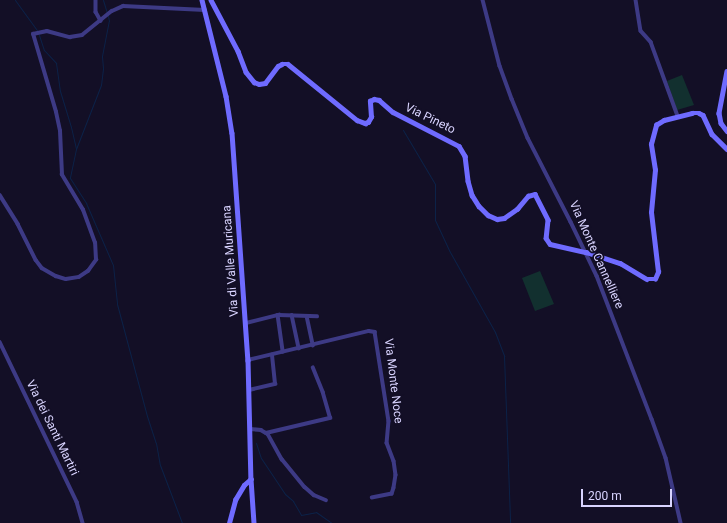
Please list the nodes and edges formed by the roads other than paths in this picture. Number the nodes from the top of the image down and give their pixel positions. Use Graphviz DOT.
graph roads {
  1 [pos="96,0"];
  2 [pos="202,0"];
  3 [pos="211,0"];
  4 [pos="484,0"];
  5 [pos="636,0"];
  6 [pos="205,10"];
  7 [pos="101,21"];
  8 [pos="727,71"];
  9 [pos="678,116"];
  10 [pos="727,131"];
  11 [pos="727,149"];
  12 [pos="0,194"];
  13 [pos="586,252"];
  14 [pos="278,315"];
  15 [pos="292,315"];
  16 [pos="307,316"];
  17 [pos="317,316"];
  18 [pos="246,323"];
  19 [pos="0,342"];
  20 [pos="313,345"];
  21 [pos="299,348"];
  22 [pos="283,352"];
  23 [pos="272,355"];
  24 [pos="248,360"];
  25 [pos="313,368"];
  26 [pos="249,390"];
  27 [pos="250,429"];
  28 [pos="266,433"];
  29 [pos="251,479"];
  30 [pos="372,498"];
  31 [pos="326,500"];
  32 [pos="83,523"];
  33 [pos="229,523"];
  34 [pos="254,523"];
  35 [pos="681,523"];
  1 -- 7 [label="street"];
  2 -- 6 [label="street, Via di Valle Muricana"];
  3 -- 13 [label="street, Via Pineto"];
  4 -- 13 [label="street, Via Monte Cannelliere"];
  5 -- 9 [label="street"];
  6 -- 7 [label="street"];
  6 -- 18 [label="street, Via di Valle Muricana"];
  7 -- 12 [label="street"];
  8 -- 10 [label="street"];
  9 -- 11 [label="street, Via Pineto"];
  9 -- 13 [label="street, Via Pineto"];
  13 -- 35 [label="street, Via Monte Cannelliere"];
  14 -- 15 [label="street"];
  14 -- 18 [label="street"];
  14 -- 22 [label="street"];
  15 -- 16 [label="street"];
  15 -- 21 [label="street"];
  16 -- 17 [label="street"];
  16 -- 20 [label="street"];
  18 -- 24 [label="street, Via di Valle Muricana"];
  19 -- 32 [label="street, Via dei Santi Martiri"];
  20 -- 21 [label="street, Via Monte Noce"];
  20 -- 30 [label="street, Via Monte Noce"];
  21 -- 22 [label="street, Via Monte Noce"];
  22 -- 23 [label="street, Via Monte Noce"];
  23 -- 24 [label="street, Via Monte Noce"];
  23 -- 26 [label="street"];
  24 -- 26 [label="street, Via di Valle Muricana"];
  25 -- 28 [label="street"];
  26 -- 27 [label="street, Via di Valle Muricana"];
  27 -- 28 [label="street"];
  27 -- 29 [label="street, Via di Valle Muricana"];
  28 -- 31 [label="street"];
  29 -- 33 [label="street"];
  29 -- 34 [label="street, Via di Valle Muricana"];
}
